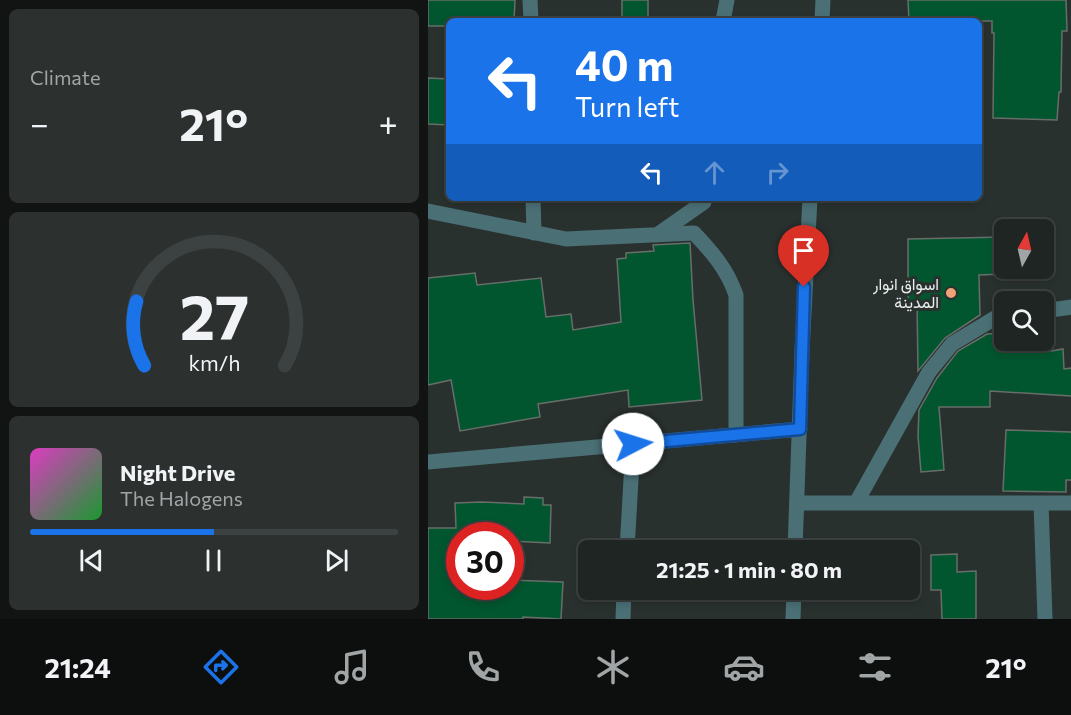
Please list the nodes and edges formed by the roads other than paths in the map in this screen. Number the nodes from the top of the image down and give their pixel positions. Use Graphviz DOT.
graph roads {
  1 [pos="530,0"];
  2 [pos="727,0"];
  3 [pos="823,0"];
  4 [pos="531,18"];
  5 [pos="724,18"];
  6 [pos="822,18"];
  7 [pos="533,201"];
  8 [pos="704,201"];
  9 [pos="810,201"];
  10 [pos="428,212"];
  11 [pos="534,233"];
  12 [pos="657,235"];
  13 [pos="1072,307"];
  14 [pos="1054,309"];
  15 [pos="994,319"];
  16 [pos="800,429"];
  17 [pos="736,435"];
  18 [pos="633,444"];
  19 [pos="428,462"];
  20 [pos="797,503"];
  21 [pos="856,503"];
  22 [pos="1041,503"];
  23 [pos="1072,503"];
  24 [pos="628,540"];
  25 [pos="795,540"];
  26 [pos="624,600"];
  27 [pos="793,600"];
  28 [pos="623,619"];
  29 [pos="792,619"];
  30 [pos="1045,619"];
  1 -- 4 [label="street"];
  2 -- 5 [label="street"];
  3 -- 6 [label="street"];
  7 -- 11 [label="street"];
  8 -- 12 [label="street"];
  9 -- 16 [label="street"];
  10 -- 11 [label="street"];
  11 -- 12 [label="street"];
  12 -- 17 [label="street"];
  13 -- 14 [label="street"];
  15 -- 21 [label="street"];
  16 -- 17 [label="street"];
  16 -- 20 [label="street"];
  17 -- 18 [label="street"];
  18 -- 19 [label="street"];
  18 -- 24 [label="street"];
  20 -- 21 [label="street"];
  20 -- 25 [label="street"];
  21 -- 22 [label="street"];
  22 -- 23 [label="street"];
  22 -- 30 [label="street"];
  26 -- 28 [label="street"];
  27 -- 29 [label="street"];
}
